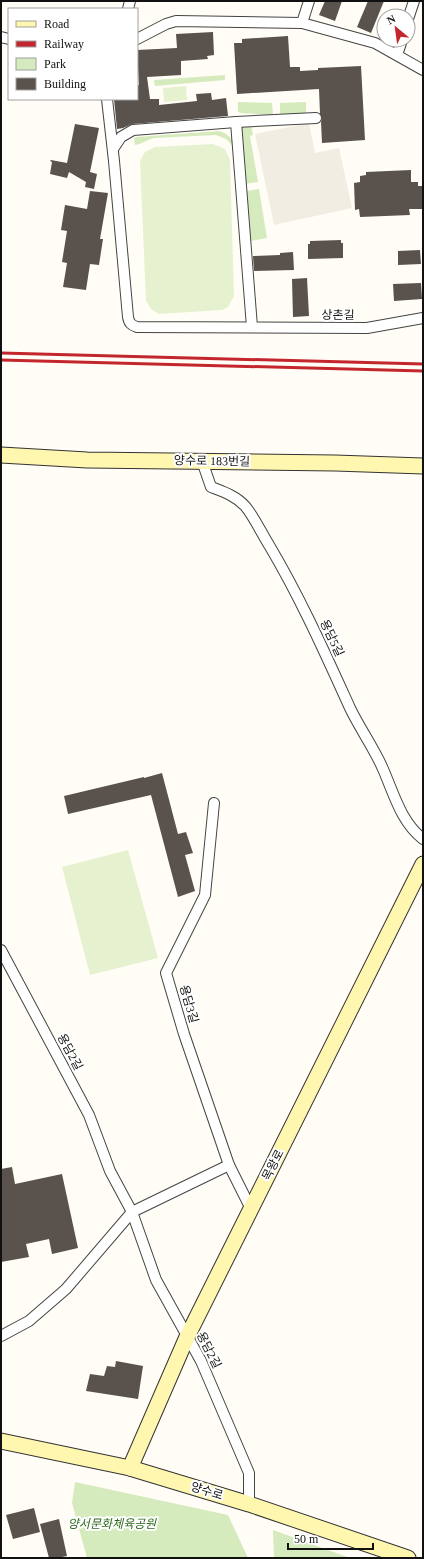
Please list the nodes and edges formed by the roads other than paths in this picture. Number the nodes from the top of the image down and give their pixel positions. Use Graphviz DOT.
graph roads {
  1 [pos="309,1"];
  2 [pos="302,23"];
  3 [pos="138,38"];
  4 [pos="399,48"];
  5 [pos="397,55"];
  6 [pos="423,70"];
  7 [pos="107,100"];
  8 [pos="316,118"];
  9 [pos="236,122"];
  10 [pos="113,149"];
  11 [pos="423,318"];
  12 [pos="252,327"];
  13 [pos="1,455"];
  14 [pos="202,461"];
  15 [pos="423,466"];
  16 [pos="214,803"];
  17 [pos="423,839"];
  18 [pos="423,864"];
  19 [pos="1,950"];
  20 [pos="229,1166"];
  21 [pos="251,1209"];
  22 [pos="132,1212"];
  23 [pos="1,1336"];
  24 [pos="187,1337"];
  25 [pos="1,1441"];
  26 [pos="130,1468"];
  27 [pos="249,1504"];
  28 [pos="408,1558"];
  1 -- 2 [label="street"];
  2 -- 3 [label="street"];
  2 -- 5 [label="street"];
  4 -- 5 [label="street"];
  5 -- 6 [label="street"];
  7 -- 10 [label="street"];
  8 -- 9 [label="street"];
  9 -- 10 [label="street"];
  9 -- 12 [label="street"];
  10 -- 12 [label="street, 상촌길"];
  11 -- 12 [label="street, 상촌길"];
  13 -- 14 [label="street, 양수로 183번길"];
  14 -- 15 [label="street, 양수로 183번길"];
  14 -- 17 [label="street, 용담5길"];
  16 -- 20 [label="street, 용담3길"];
  18 -- 21 [label="street, 목왕로"];
  19 -- 22 [label="street, 용담2길"];
  20 -- 21 [label="street, 용담3길"];
  20 -- 22 [label="street"];
  21 -- 24 [label="street, 목왕로"];
  22 -- 23 [label="street"];
  22 -- 24 [label="street, 용담2길"];
  24 -- 26 [label="street, 목왕로"];
  24 -- 27 [label="street, 용담2길"];
  25 -- 26 [label="street, 양수로"];
  26 -- 27 [label="street, 양수로"];
  27 -- 28 [label="street, 양수로"];
}
